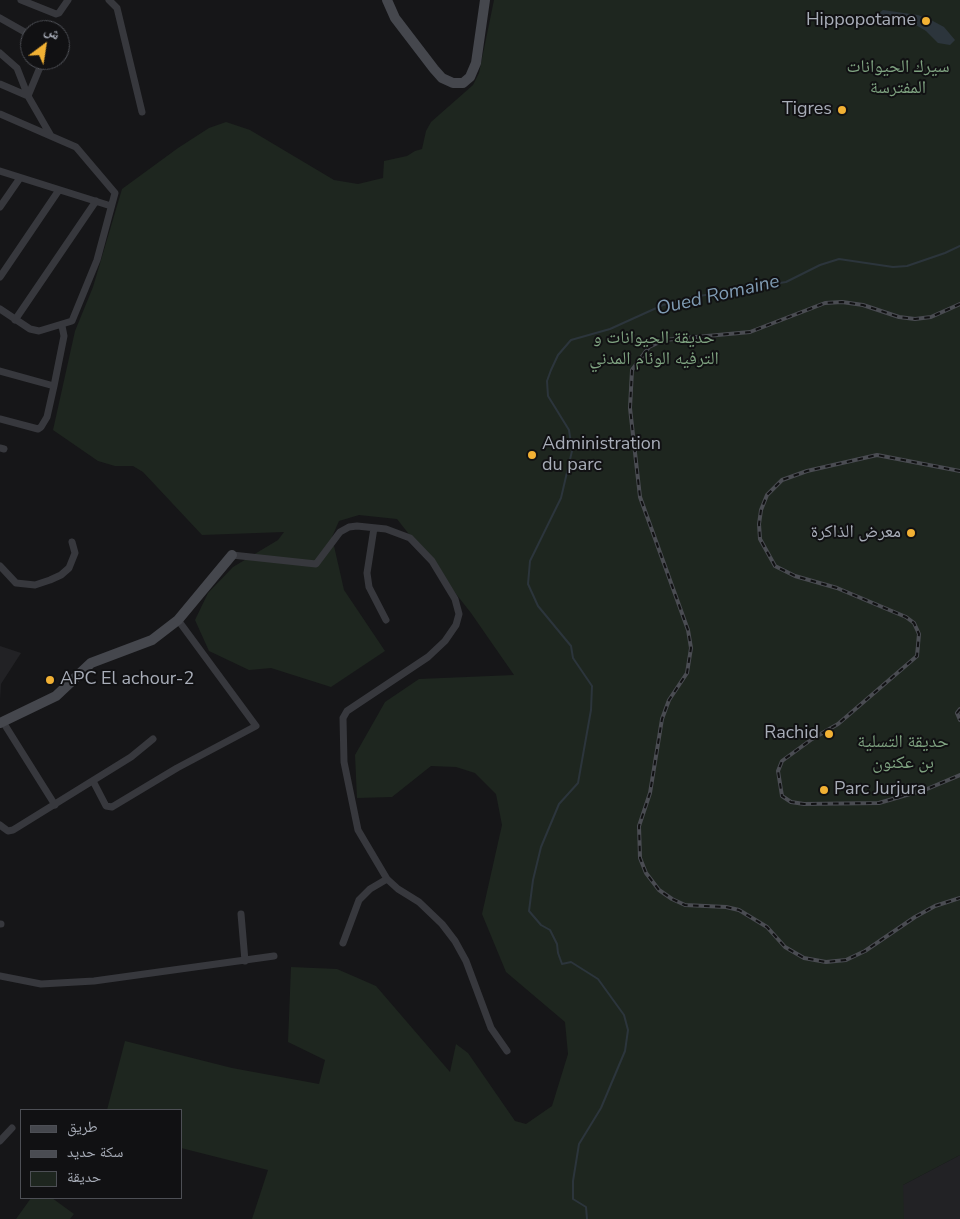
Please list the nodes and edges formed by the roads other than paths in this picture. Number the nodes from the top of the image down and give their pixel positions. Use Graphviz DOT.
graph roads {
  1 [pos="21,0"];
  2 [pos="68,0"];
  3 [pos="109,0"];
  4 [pos="387,0"];
  5 [pos="485,0"];
  6 [pos="0,18"];
  7 [pos="20,29"];
  8 [pos="0,53"];
  9 [pos="39,70"];
  10 [pos="0,84"];
  11 [pos="28,96"];
  12 [pos="142,112"];
  13 [pos="0,114"];
  14 [pos="51,136"];
  15 [pos="0,171"];
  16 [pos="20,178"];
  17 [pos="60,190"];
  18 [pos="96,201"];
  19 [pos="111,206"];
  20 [pos="0,207"];
  21 [pos="0,278"];
  22 [pos="0,309"];
  23 [pos="15,320"];
  24 [pos="62,326"];
  25 [pos="0,371"];
  26 [pos="54,386"];
  27 [pos="0,419"];
  28 [pos="374,528"];
  29 [pos="72,542"];
  30 [pos="232,555"];
  31 [pos="0,566"];
  32 [pos="178,620"];
  33 [pos="386,620"];
  34 [pos="2,723"];
  35 [pos="153,739"];
  36 [pos="93,782"];
  37 [pos="55,805"];
  38 [pos="0,825"];
  39 [pos="388,878"];
  40 [pos="240,914"];
  41 [pos="343,943"];
  42 [pos="274,956"];
  43 [pos="245,961"];
  44 [pos="0,976"];
  45 [pos="507,1051"];
  46 [pos="12,1128"];
  47 [pos="0,1141"];
  1 -- 2 [label="street"];
  3 -- 12 [label="street"];
  4 -- 5 [label="street"];
  6 -- 7 [label="street"];
  8 -- 11 [label="street"];
  9 -- 11 [label="street"];
  10 -- 11 [label="street"];
  11 -- 14 [label="street"];
  13 -- 14 [label="street"];
  14 -- 19 [label="street"];
  15 -- 16 [label="street"];
  16 -- 17 [label="street"];
  16 -- 20 [label="street"];
  17 -- 18 [label="street"];
  17 -- 21 [label="street"];
  18 -- 19 [label="street"];
  18 -- 23 [label="street"];
  19 -- 24 [label="street"];
  22 -- 23 [label="street"];
  23 -- 24 [label="street"];
  24 -- 26 [label="street"];
  25 -- 26 [label="street"];
  26 -- 27 [label="street"];
  28 -- 30 [label="street"];
  28 -- 33 [label="street"];
  28 -- 39 [label="street"];
  29 -- 31 [label="street"];
  30 -- 32 [label="street"];
  32 -- 34 [label="street"];
  32 -- 36 [label="street"];
  34 -- 37 [label="street"];
  35 -- 36 [label="street"];
  36 -- 37 [label="street"];
  37 -- 38 [label="street"];
  39 -- 41 [label="street"];
  39 -- 45 [label="street"];
  40 -- 43 [label="street"];
  42 -- 43 [label="street"];
  43 -- 44 [label="street"];
  46 -- 47 [label="street"];
}
